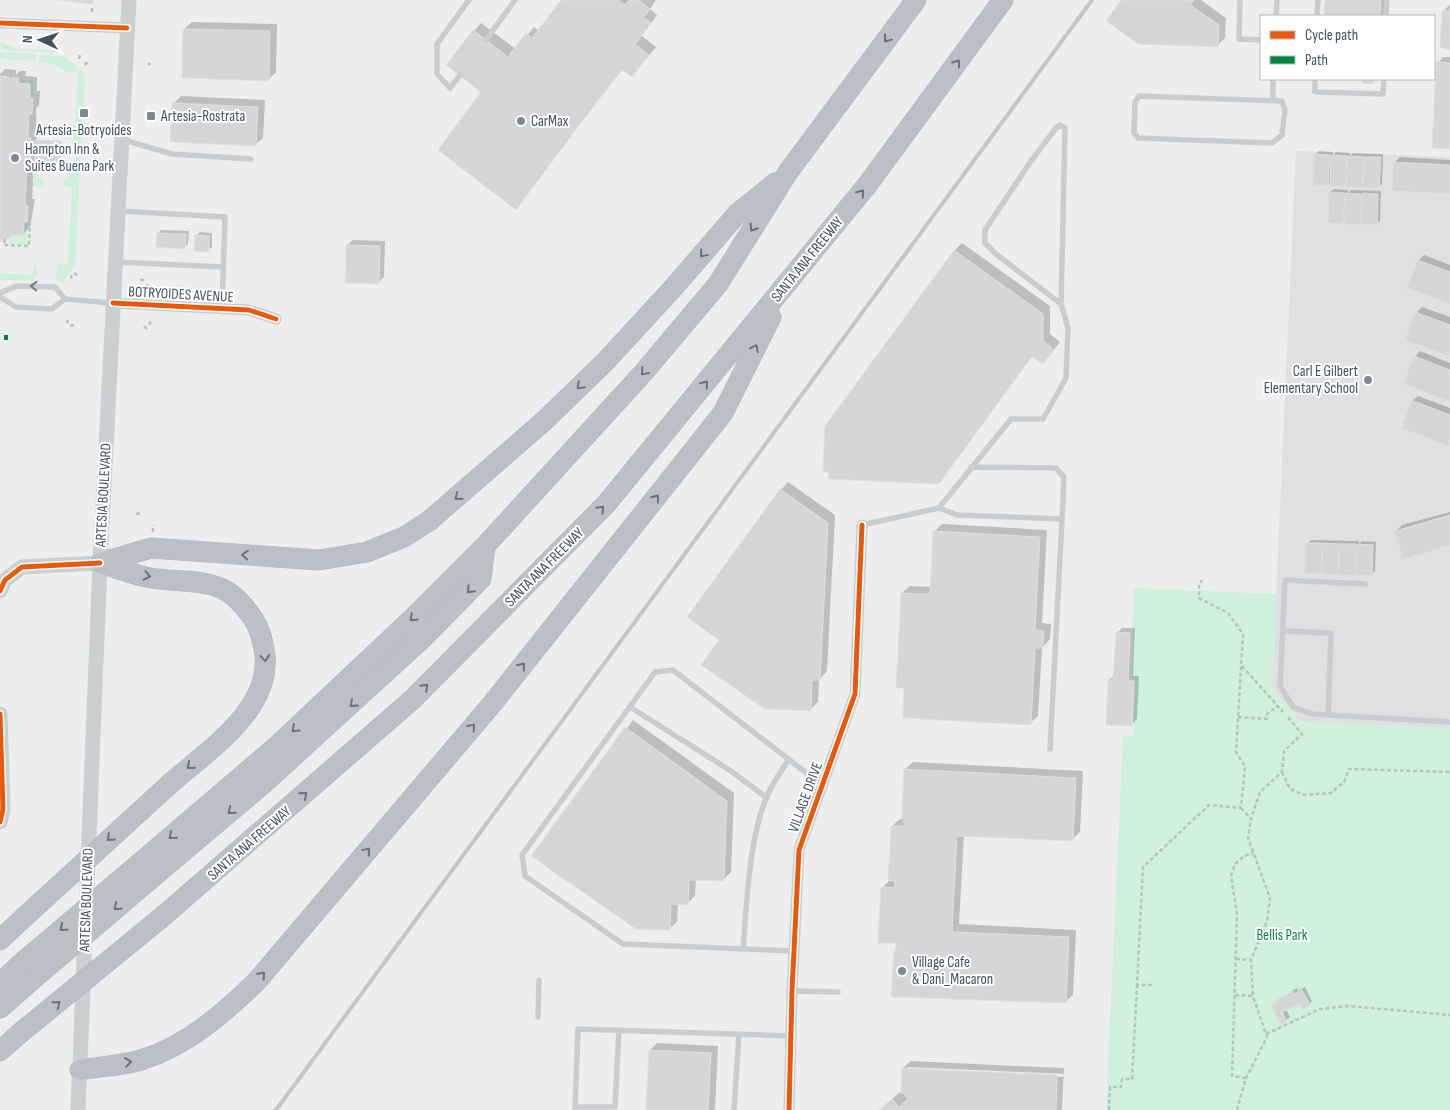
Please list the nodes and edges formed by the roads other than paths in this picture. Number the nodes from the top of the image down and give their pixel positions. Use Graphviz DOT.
graph roads {
  1 [pos="129,0"];
  2 [pos="469,0"];
  3 [pos="515,0"];
  4 [pos="916,0"];
  5 [pos="1003,0"];
  6 [pos="1240,0"];
  7 [pos="1277,0"];
  8 [pos="1318,0"];
  9 [pos="1387,0"];
  10 [pos="1276,15"];
  11 [pos="1317,15"];
  12 [pos="1386,15"];
  13 [pos="0,23"];
  14 [pos="127,28"];
  15 [pos="486,40"];
  16 [pos="1260,40"];
  17 [pos="460,75"];
  18 [pos="1273,80"];
  19 [pos="1315,80"];
  20 [pos="1384,80"];
  21 [pos="1273,100"];
  22 [pos="122,139"];
  23 [pos="251,159"];
  24 [pos="788,172"];
  25 [pos="118,211"];
  26 [pos="115,262"];
  27 [pos="223,267"];
  28 [pos="786,286"];
  29 [pos="0,293"];
  30 [pos="0,297"];
  31 [pos="64,299"];
  32 [pos="113,303"];
  33 [pos="1062,304"];
  34 [pos="222,309"];
  35 [pos="276,320"];
  36 [pos="971,467"];
  37 [pos="939,508"];
  38 [pos="1062,519"];
  39 [pos="862,525"];
  40 [pos="100,563"];
  41 [pos="1365,584"];
  42 [pos="0,591"];
  43 [pos="1282,631"];
  44 [pos="630,707"];
  45 [pos="0,714"];
  46 [pos="1328,715"];
  47 [pos="1450,722"];
  48 [pos="1050,749"];
  49 [pos="789,759"];
  50 [pos="822,785"];
  51 [pos="767,798"];
  52 [pos="0,822"];
  53 [pos="147,869"];
  54 [pos="0,940"];
  55 [pos="743,949"];
  56 [pos="794,951"];
  57 [pos="539,980"];
  58 [pos="0,983"];
  59 [pos="792,991"];
  60 [pos="838,992"];
  61 [pos="0,1008"];
  62 [pos="538,1017"];
  63 [pos="619,1030"];
  64 [pos="739,1034"];
  65 [pos="791,1036"];
  66 [pos="0,1052"];
  67 [pos="80,1070"];
  68 [pos="575,1108"];
  69 [pos="78,1110"];
  70 [pos="734,1110"];
  71 [pos="789,1110"];
  1 -- 14 [label="main road, ARTESIA BOULEVARD"];
  2 -- 17 [label="lane"];
  3 -- 15 [label="lane"];
  4 -- 24 [label="highway, one-way"];
  28 -- 5 [label="highway, SANTA ANA FREEWAY, one-way"];
  6 -- 16 [label="lane"];
  7 -- 10 [label="lane"];
  8 -- 11 [label="lane"];
  9 -- 12 [label="lane"];
  13 -- 14 [label="street"];
  14 -- 22 [label="main road, ARTESIA BOULEVARD"];
  18 -- 21 [label="lane"];
  19 -- 20 [label="lane"];
  21 -- 21 [label="lane"];
  22 -- 23 [label="lane"];
  22 -- 25 [label="main road, ARTESIA BOULEVARD"];
  24 -- 40 [label="highway, one-way"];
  24 -- 53 [label="highway, one-way"];
  25 -- 26 [label="main road, ARTESIA BOULEVARD"];
  25 -- 27 [label="lane"];
  26 -- 27 [label="lane"];
  26 -- 32 [label="main road, ARTESIA BOULEVARD"];
  27 -- 34 [label="lane"];
  66 -- 28 [label="highway, SANTA ANA FREEWAY, one-way, bridge"];
  67 -- 28 [label="highway, one-way"];
  31 -- 29 [label="lane, one-way"];
  30 -- 31 [label="lane"];
  31 -- 32 [label="lane"];
  32 -- 34 [label="street, BOTRYOIDES AVENUE"];
  32 -- 40 [label="main road, ARTESIA BOULEVARD"];
  33 -- 33 [label="lane"];
  33 -- 36 [label="lane"];
  34 -- 35 [label="street, BOTRYOIDES AVENUE"];
  36 -- 37 [label="lane"];
  36 -- 38 [label="lane"];
  37 -- 38 [label="lane"];
  37 -- 39 [label="lane"];
  38 -- 48 [label="lane"];
  39 -- 50 [label="street, VILLAGE DRIVE"];
  40 -- 42 [label="main road"];
  40 -- 54 [label="highway, one-way, bridge"];
  40 -- 67 [label="main road, ARTESIA BOULEVARD"];
  41 -- 43 [label="lane"];
  43 -- 46 [label="lane"];
  43 -- 46 [label="lane"];
  44 -- 49 [label="lane"];
  44 -- 51 [label="lane"];
  44 -- 55 [label="lane"];
  45 -- 52 [label="main road"];
  46 -- 47 [label="lane"];
  49 -- 50 [label="lane"];
  49 -- 51 [label="lane"];
  50 -- 56 [label="street, VILLAGE DRIVE"];
  51 -- 55 [label="lane"];
  53 -- 58 [label="highway, one-way, bridge"];
  53 -- 61 [label="highway, one-way, bridge"];
  55 -- 56 [label="lane"];
  56 -- 59 [label="street, VILLAGE DRIVE"];
  57 -- 62 [label="lane"];
  59 -- 60 [label="lane"];
  59 -- 65 [label="street, VILLAGE DRIVE"];
  63 -- 64 [label="lane"];
  63 -- 68 [label="lane"];
  63 -- 68 [label="lane"];
  64 -- 65 [label="lane"];
  64 -- 70 [label="lane"];
  65 -- 71 [label="street, VILLAGE DRIVE"];
  67 -- 69 [label="main road, ARTESIA BOULEVARD"];
}
